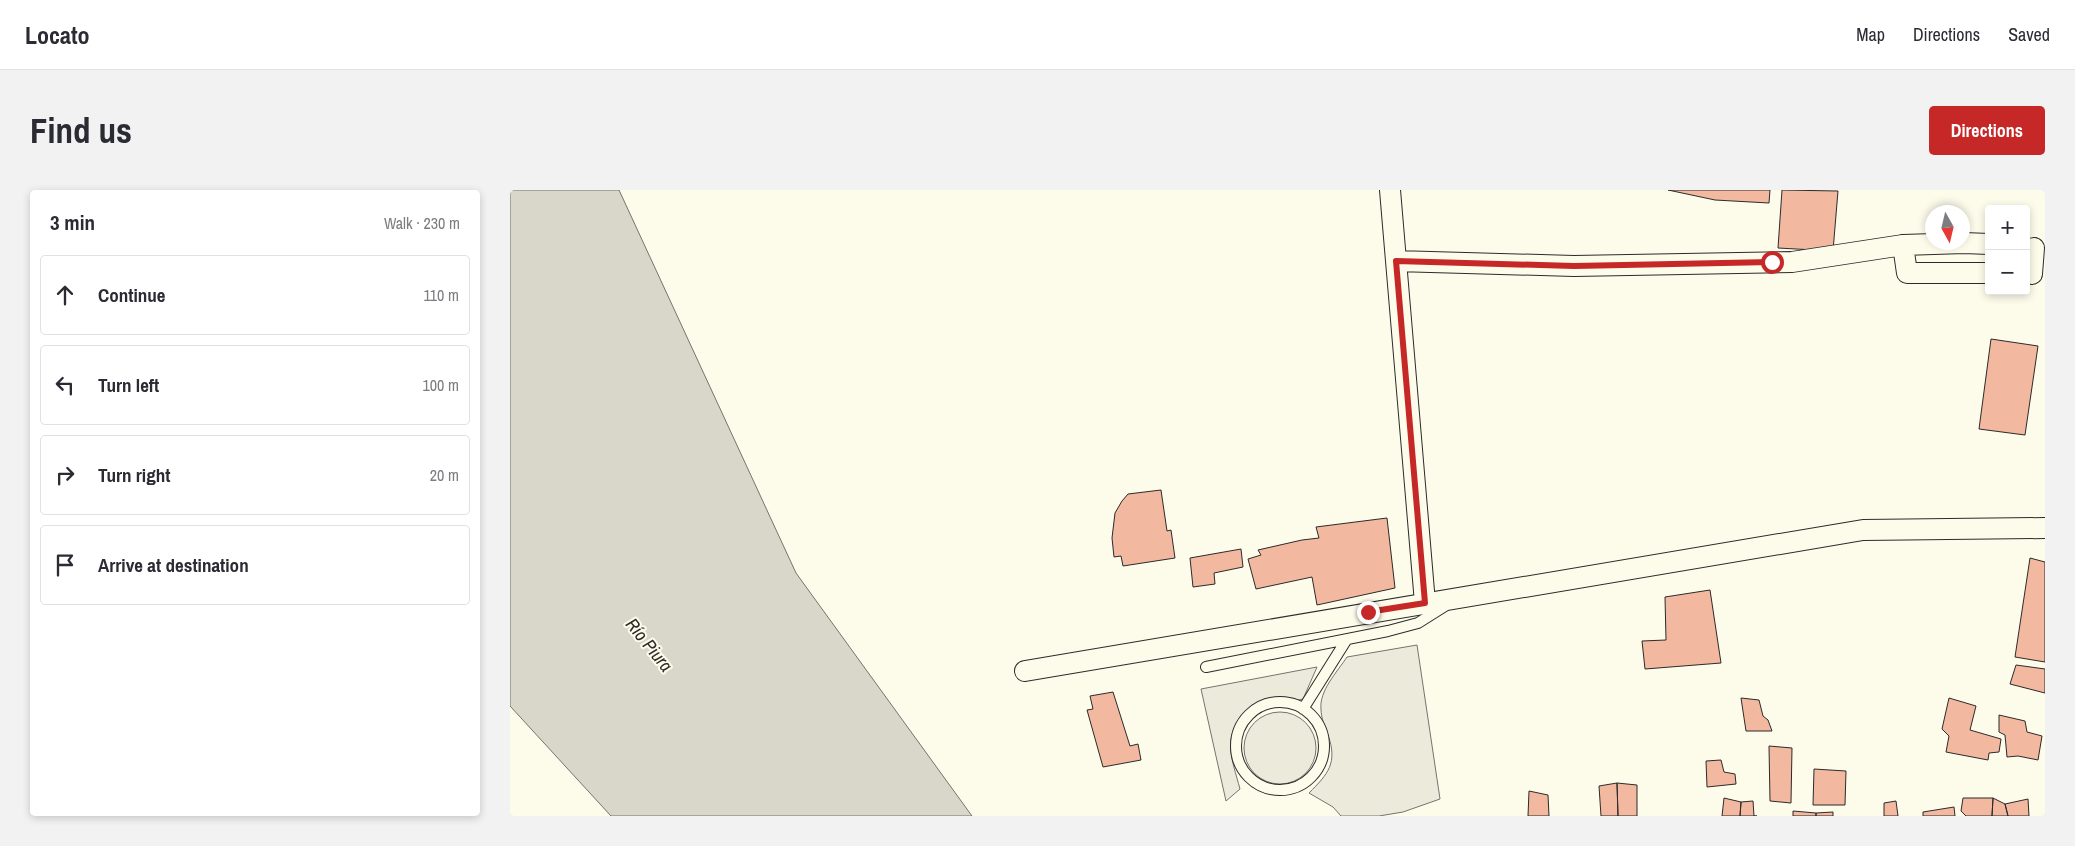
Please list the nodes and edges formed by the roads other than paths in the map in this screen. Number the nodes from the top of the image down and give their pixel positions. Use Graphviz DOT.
graph roads {
  1 [pos="1390,190"];
  2 [pos="1985,244"];
  3 [pos="1903,245"];
  4 [pos="2035,248"];
  5 [pos="1396,261"];
  6 [pos="1985,273"];
  7 [pos="2035,275"];
  8 [pos="2045,528"];
  9 [pos="1459,598"];
  10 [pos="1425,603"];
  11 [pos="1347,639"];
  12 [pos="1206,667"];
  13 [pos="1025,671"];
  14 [pos="1303,709"];
  1 -- 5 [label="street"];
  2 -- 3 [label="street"];
  3 -- 5 [label="street"];
  3 -- 6 [label="street"];
  4 -- 7 [label="street"];
  5 -- 10 [label="street"];
  8 -- 9 [label="street"];
  9 -- 10 [label="street"];
  9 -- 11 [label="lane"];
  10 -- 13 [label="street"];
  11 -- 12 [label="lane"];
  11 -- 14 [label="lane"];
  14 -- 14 [label="lane"];
}
